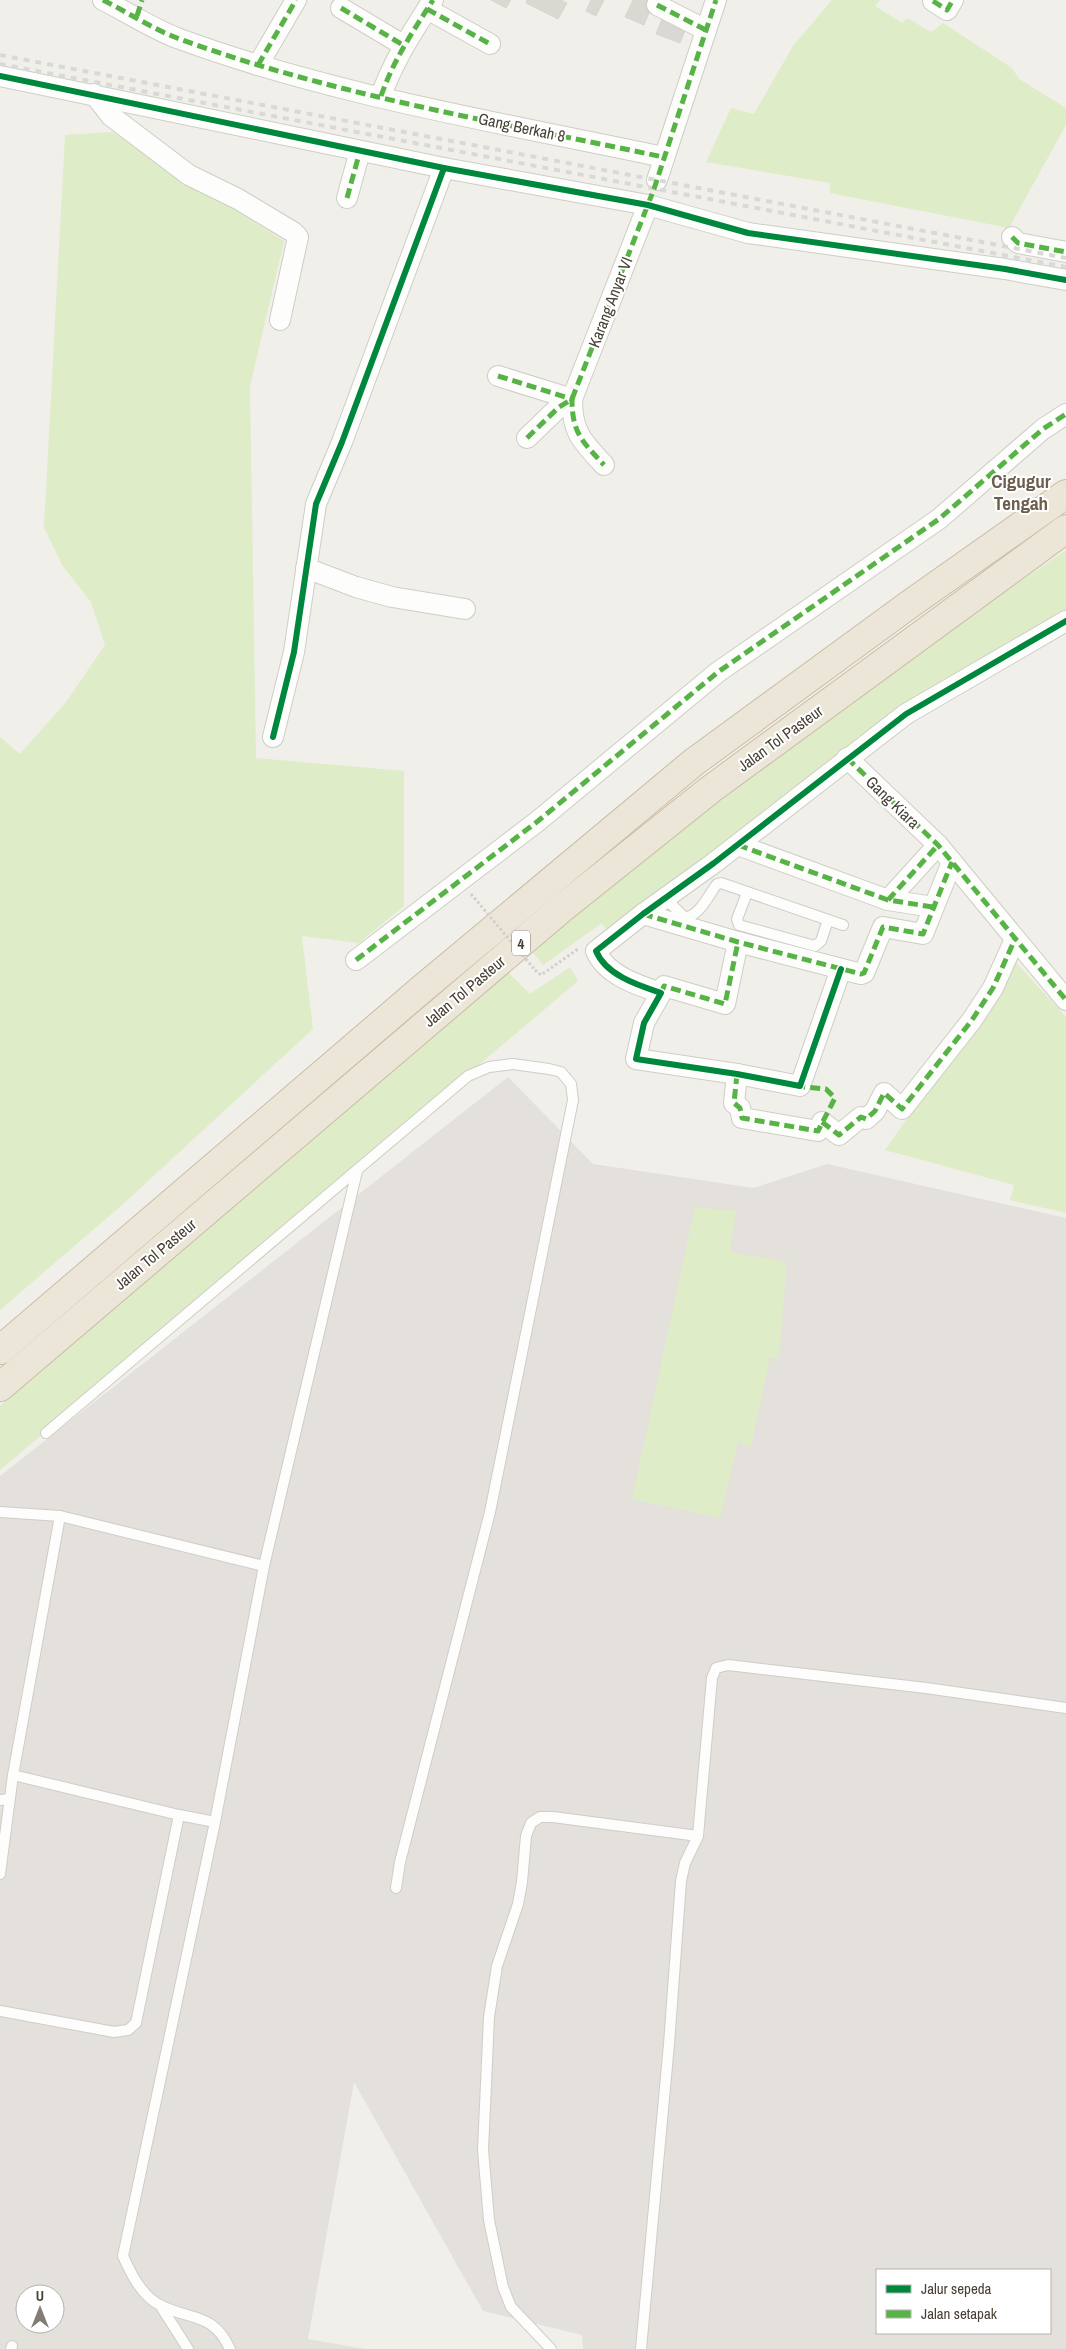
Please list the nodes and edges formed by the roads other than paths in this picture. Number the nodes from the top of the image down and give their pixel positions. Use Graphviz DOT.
graph roads {
  1 [pos="103,0"];
  2 [pos="296,0"];
  3 [pos="716,0"];
  4 [pos="954,0"];
  5 [pos="934,1"];
  6 [pos="430,5"];
  7 [pos="657,5"];
  8 [pos="139,8"];
  9 [pos="341,8"];
  10 [pos="706,30"];
  11 [pos="490,44"];
  12 [pos="403,45"];
  13 [pos="258,65"];
  14 [pos="0,76"];
  15 [pos="94,94"];
  16 [pos="381,96"];
  17 [pos="360,151"];
  18 [pos="663,157"];
  19 [pos="444,168"];
  20 [pos="656,180"];
  21 [pos="347,198"];
  22 [pos="648,205"];
  23 [pos="1012,237"];
  24 [pos="1066,252"];
  25 [pos="1066,280"];
  26 [pos="280,320"];
  27 [pos="498,376"];
  28 [pos="572,399"];
  29 [pos="1066,414"];
  30 [pos="527,438"];
  31 [pos="604,465"];
  32 [pos="1066,494"];
  33 [pos="1066,530"];
  34 [pos="306,568"];
  35 [pos="465,609"];
  36 [pos="1066,621"];
  37 [pos="273,737"];
  38 [pos="847,758"];
  39 [pos="738,845"];
  40 [pos="938,846"];
  41 [pos="952,862"];
  42 [pos="747,893"];
  43 [pos="665,898"];
  44 [pos="888,900"];
  45 [pos="933,908"];
  46 [pos="643,914"];
  47 [pos="828,920"];
  48 [pos="843,925"];
  49 [pos="1015,939"];
  50 [pos="738,942"];
  51 [pos="356,960"];
  52 [pos="841,969"];
  53 [pos="661,993"];
  54 [pos="1066,1000"];
  55 [pos="736,1074"];
  56 [pos="357,1171"];
  57 [pos="0,1350"];
  58 [pos="0,1387"];
  59 [pos="46,1433"];
  60 [pos="0,1512"];
  61 [pos="60,1516"];
  62 [pos="264,1566"];
  63 [pos="1066,1708"];
  64 [pos="13,1775"];
  65 [pos="5,1800"];
  66 [pos="179,1815"];
  67 [pos="215,1822"];
  68 [pos="698,1836"];
  69 [pos="0,1874"];
  70 [pos="396,1888"];
  71 [pos="0,2011"];
  72 [pos="160,2305"];
  73 [pos="188,2349"];
  74 [pos="230,2349"];
  75 [pos="551,2349"];
  76 [pos="640,2349"];
  1 -- 8 [label="street, Gang Berkah 8"];
  2 -- 13 [label="street"];
  3 -- 10 [label="street"];
  4 -- 5 [label="street"];
  6 -- 11 [label="street"];
  6 -- 12 [label="street"];
  7 -- 10 [label="street"];
  8 -- 13 [label="street, Gang Berkah 8"];
  9 -- 12 [label="street"];
  10 -- 18 [label="street"];
  12 -- 16 [label="street"];
  13 -- 16 [label="street, Gang Berkah 8"];
  14 -- 15 [label="street"];
  15 -- 17 [label="street"];
  15 -- 26 [label="street"];
  16 -- 18 [label="street, Gang Berkah 8"];
  17 -- 19 [label="street"];
  17 -- 21 [label="street"];
  18 -- 20 [label="street"];
  19 -- 22 [label="street"];
  19 -- 34 [label="street"];
  22 -- 25 [label="street"];
  22 -- 28 [label="street, Karang Anyar VI"];
  23 -- 24 [label="street"];
  27 -- 28 [label="street"];
  28 -- 30 [label="street"];
  28 -- 31 [label="street"];
  29 -- 51 [label="street"];
  32 -- 57 [label="highway, Jalan Tol Pasteur / 4"];
  33 -- 58 [label="highway, Jalan Tol Pasteur / 4"];
  34 -- 35 [label="street"];
  34 -- 37 [label="street"];
  36 -- 38 [label="street"];
  38 -- 39 [label="street"];
  38 -- 40 [label="street, Gang Kiara"];
  39 -- 43 [label="street"];
  39 -- 44 [label="street"];
  40 -- 41 [label="street, Gang Kiara"];
  40 -- 44 [label="street"];
  41 -- 45 [label="street"];
  41 -- 49 [label="street, Gang Kiara"];
  42 -- 43 [label="lane"];
  42 -- 47 [label="lane"];
  42 -- 47 [label="lane"];
  43 -- 46 [label="street"];
  44 -- 45 [label="street"];
  45 -- 52 [label="street"];
  46 -- 50 [label="street"];
  46 -- 53 [label="street"];
  47 -- 48 [label="lane"];
  49 -- 54 [label="street, Gang Kiara"];
  49 -- 55 [label="street"];
  50 -- 52 [label="street"];
  50 -- 53 [label="street"];
  52 -- 55 [label="street"];
  53 -- 55 [label="street"];
  56 -- 59 [label="lane"];
  56 -- 62 [label="lane"];
  56 -- 70 [label="lane"];
  60 -- 61 [label="lane"];
  61 -- 62 [label="lane"];
  61 -- 64 [label="lane"];
  62 -- 67 [label="lane"];
  63 -- 68 [label="lane"];
  64 -- 65 [label="lane"];
  64 -- 66 [label="lane"];
  65 -- 69 [label="lane"];
  66 -- 67 [label="lane"];
  66 -- 71 [label="lane"];
  67 -- 72 [label="lane"];
  68 -- 75 [label="lane"];
  68 -- 76 [label="lane"];
  72 -- 73 [label="lane"];
  72 -- 74 [label="lane"];
}
